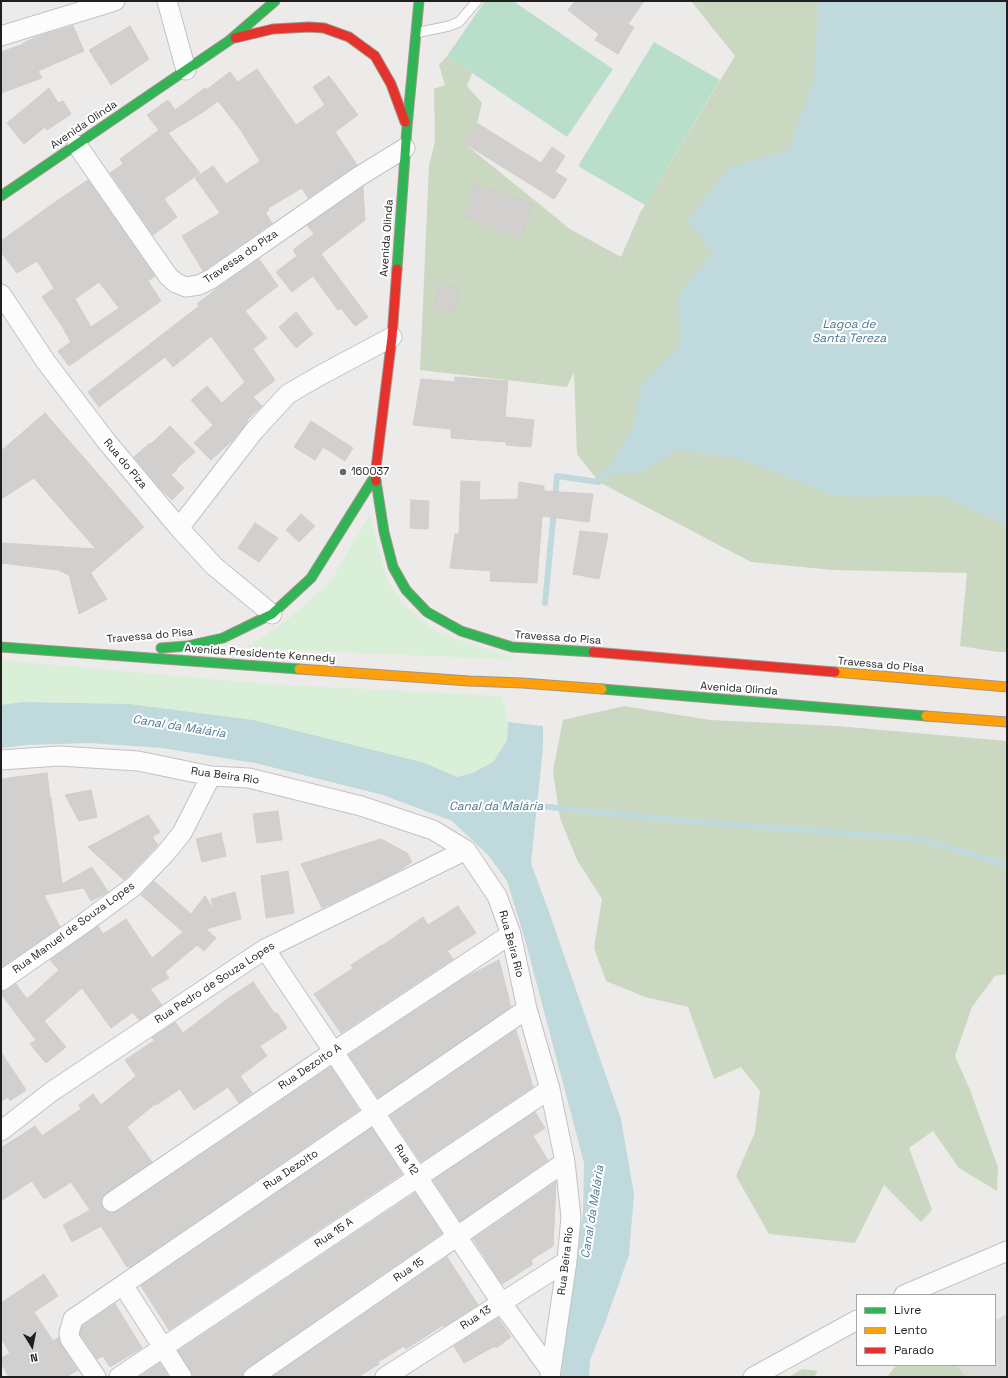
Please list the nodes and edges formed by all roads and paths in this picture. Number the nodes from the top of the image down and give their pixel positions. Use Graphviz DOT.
graph roads {
  1 [pos="115,1"];
  2 [pos="167,1"];
  3 [pos="275,1"];
  4 [pos="419,1"];
  5 [pos="478,1"];
  6 [pos="416,33"];
  7 [pos="1,36"];
  8 [pos="230,40"];
  9 [pos="186,70"];
  10 [pos="407,127"];
  11 [pos="77,145"];
  12 [pos="405,148"];
  13 [pos="1,196"];
  14 [pos="1,294"];
  15 [pos="392,337"];
  16 [pos="375,476"];
  17 [pos="179,528"];
  18 [pos="272,614"];
  19 [pos="1,647"];
  20 [pos="96,653"];
  21 [pos="469,681"];
  22 [pos="1007,687"];
  23 [pos="1007,722"];
  24 [pos="1,760"];
  25 [pos="212,776"];
  26 [pos="466,850"];
  27 [pos="510,934"];
  28 [pos="265,949"];
  29 [pos="1,981"];
  30 [pos="526,1009"];
  31 [pos="333,1052"];
  32 [pos="550,1089"];
  33 [pos="374,1113"];
  34 [pos="1,1131"];
  35 [pos="565,1162"];
  36 [pos="417,1177"];
  37 [pos="112,1202"];
  38 [pos="458,1237"];
  39 [pos="1007,1251"];
  40 [pos="567,1261"];
  41 [pos="123,1285"];
  42 [pos="906,1294"];
  43 [pos="501,1302"];
  44 [pos="856,1321"];
  45 [pos="163,1347"];
  46 [pos="550,1373"];
  47 [pos="96,1377"];
  48 [pos="119,1377"];
  49 [pos="182,1377"];
  50 [pos="253,1377"];
  51 [pos="385,1377"];
  52 [pos="753,1377"];
  1 -- 7 [label="street"];
  2 -- 9 [label="street"];
  3 -- 8 [label="main road, Avenida Olinda"];
  4 -- 6 [label="main road, Avenida Olinda"];
  5 -- 6 [label="lane"];
  6 -- 10 [label="main road, Avenida Olinda"];
  8 -- 9 [label="main road, Avenida Olinda"];
  8 -- 10 [label="main road"];
  9 -- 11 [label="main road, Avenida Olinda"];
  10 -- 12 [label="main road, Avenida Olinda"];
  11 -- 12 [label="street, Travessa do Piza"];
  11 -- 13 [label="main road, Avenida Olinda"];
  12 -- 15 [label="main road, Avenida Olinda"];
  14 -- 17 [label="street, Rua do Piza"];
  15 -- 16 [label="main road, Avenida Olinda"];
  15 -- 17 [label="street"];
  16 -- 18 [label="main road, Travessa do Pisa"];
  16 -- 22 [label="main road, Travessa do Pisa"];
  17 -- 18 [label="street, Rua do Piza"];
  18 -- 20 [label="main road, Travessa do Pisa"];
  19 -- 20 [label="main road, Avenida Presidente Kennedy"];
  20 -- 21 [label="main road, Avenida Presidente Kennedy"];
  21 -- 23 [label="main road, Avenida Olinda"];
  24 -- 25 [label="street, Rua Beira Rio"];
  25 -- 26 [label="street, Rua Beira Rio"];
  25 -- 29 [label="street, Rua Manuel de Souza Lopes"];
  26 -- 27 [label="street, Rua Beira Rio"];
  26 -- 28 [label="street, Rua Pedro de Souza Lopes"];
  27 -- 30 [label="street, Rua Beira Rio"];
  27 -- 31 [label="street, Rua Dezoito A"];
  28 -- 31 [label="street, Rua 12"];
  28 -- 34 [label="street, Rua Pedro de Souza Lopes"];
  30 -- 32 [label="street, Rua Beira Rio"];
  30 -- 33 [label="street, Rua Dezoito"];
  31 -- 33 [label="street, Rua 12"];
  31 -- 37 [label="street, Rua Dezoito A"];
  32 -- 35 [label="street, Rua Beira Rio"];
  32 -- 36 [label="street, Rua 15 A"];
  33 -- 36 [label="street, Rua 12"];
  33 -- 41 [label="street, Rua Dezoito"];
  35 -- 38 [label="street, Rua 15"];
  35 -- 40 [label="street, Rua Beira Rio"];
  36 -- 38 [label="street, Rua 12"];
  36 -- 45 [label="street, Rua 15 A"];
  38 -- 43 [label="street, Rua 12"];
  38 -- 50 [label="street, Rua 15"];
  39 -- 42 [label="street"];
  40 -- 43 [label="street, Rua 13"];
  40 -- 46 [label="street, Rua Beira Rio"];
  41 -- 45 [label="street"];
  41 -- 47 [label="street, Rua Dezoito"];
  43 -- 46 [label="street, Rua 12"];
  43 -- 51 [label="street, Rua 13"];
  44 -- 52 [label="street"];
  45 -- 48 [label="street, Rua 15 A"];
  45 -- 49 [label="street"];
}
